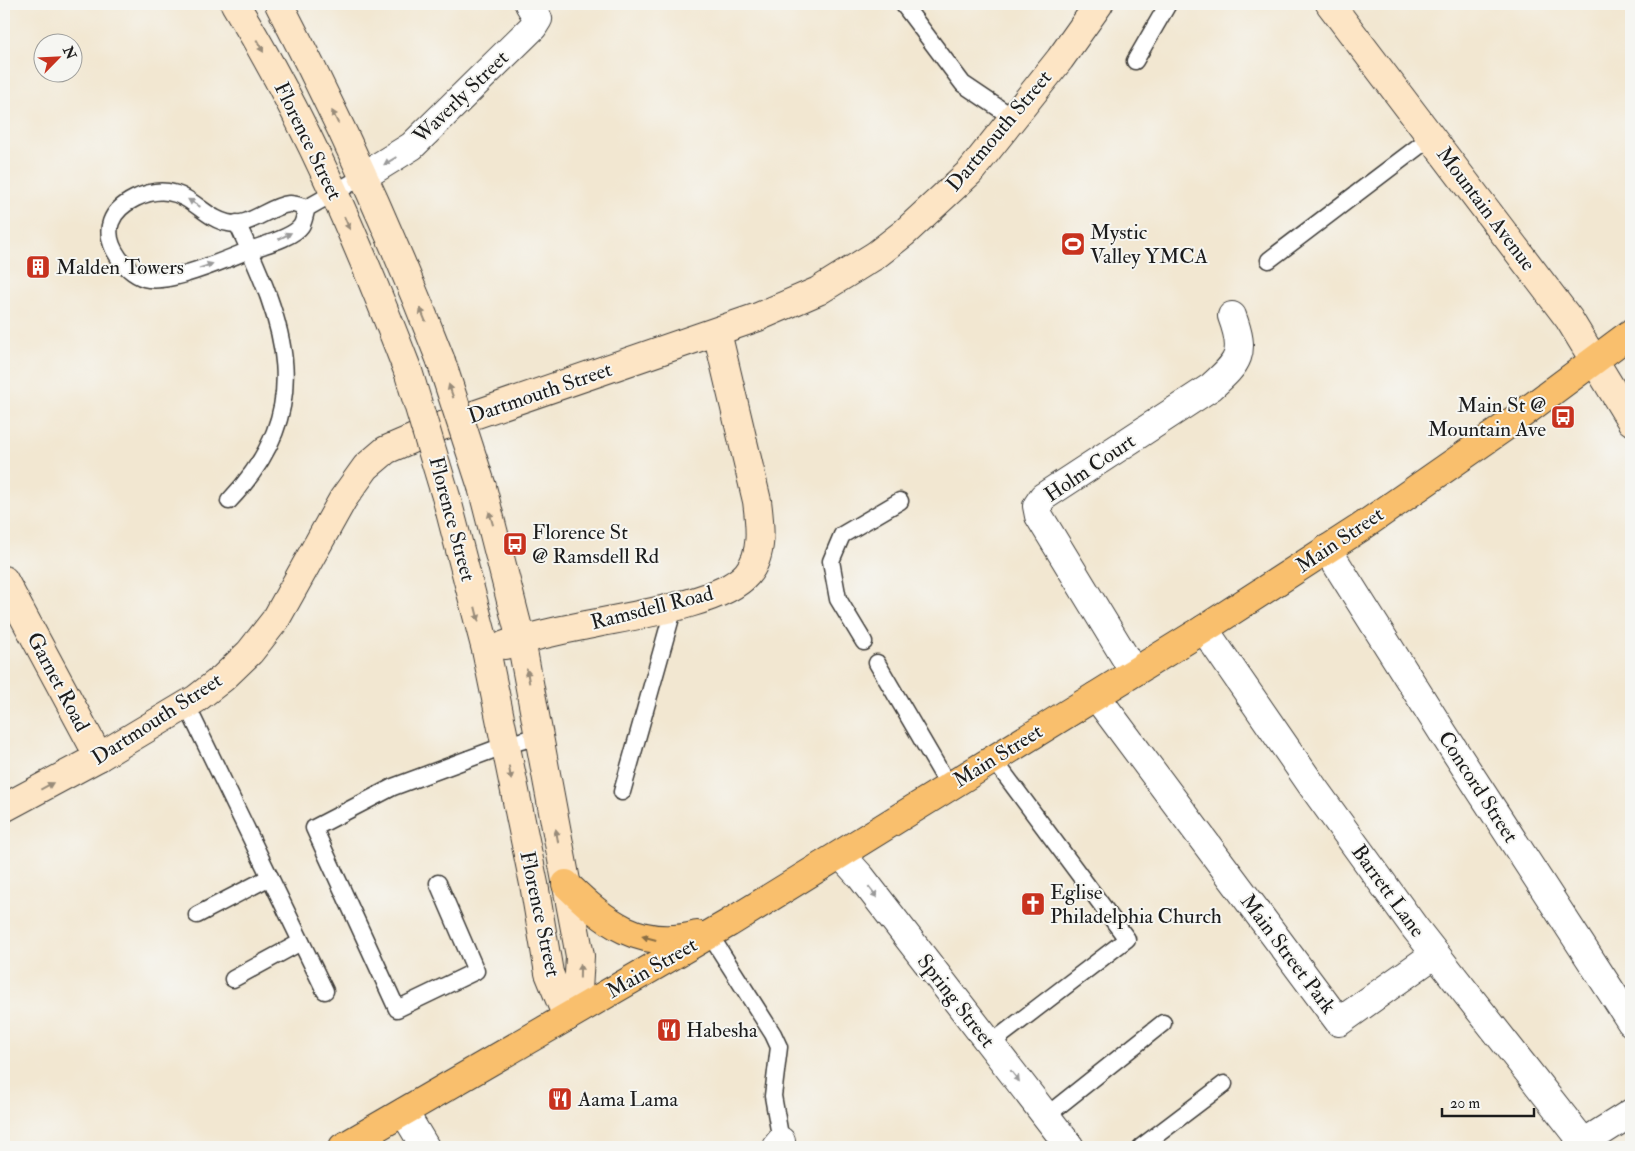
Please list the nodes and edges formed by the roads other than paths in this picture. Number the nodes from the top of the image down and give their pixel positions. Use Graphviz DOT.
graph roads {
  1 [pos="235,4"];
  2 [pos="278,4"];
  3 [pos="529,4"];
  4 [pos="903,4"];
  5 [pos="1099,4"];
  6 [pos="1168,4"];
  7 [pos="1330,4"];
  8 [pos="1136,61"];
  9 [pos="1012,117"];
  10 [pos="1431,137"];
  11 [pos="362,177"];
  12 [pos="334,193"];
  13 [pos="307,208"];
  14 [pos="237,223"];
  15 [pos="250,250"];
  16 [pos="1269,260"];
  17 [pos="1232,316"];
  18 [pos="716,332"];
  19 [pos="1631,333"];
  20 [pos="1595,360"];
  21 [pos="1631,421"];
  22 [pos="229,501"];
  23 [pos="900,501"];
  24 [pos="1327,550"];
  25 [pos="4,580"];
  26 [pos="674,607"];
  27 [pos="1204,630"];
  28 [pos="521,640"];
  29 [pos="864,642"];
  30 [pos="486,650"];
  31 [pos="877,664"];
  32 [pos="1134,672"];
  33 [pos="1096,696"];
  34 [pos="186,704"];
  35 [pos="539,736"];
  36 [pos="506,745"];
  37 [pos="99,757"];
  38 [pos="994,760"];
  39 [pos="949,786"];
  40 [pos="622,792"];
  41 [pos="4,808"];
  42 [pos="841,855"];
  43 [pos="270,878"];
  44 [pos="438,883"];
  45 [pos="566,884"];
  46 [pos="197,915"];
  47 [pos="719,929"];
  48 [pos="301,942"];
  49 [pos="1435,954"];
  50 [pos="233,979"];
  51 [pos="325,991"];
  52 [pos="567,1017"];
  53 [pos="1163,1022"];
  54 [pos="1631,1022"];
  55 [pos="990,1044"];
  56 [pos="1224,1084"];
  57 [pos="404,1112"];
  58 [pos="1631,1113"];
  59 [pos="1046,1116"];
  60 [pos="778,1144"];
  61 [pos="1580,1145"];
  62 [pos="343,1147"];
  63 [pos="425,1147"];
  64 [pos="1070,1147"];
  65 [pos="1141,1147"];
  1 -- 12 [label="street, Florence Street, one-way"];
  11 -- 2 [label="street, Florence Street, one-way"];
  3 -- 11 [label="street, Waverly Street, one-way"];
  4 -- 9 [label="lane"];
  5 -- 9 [label="street, Dartmouth Street"];
  6 -- 8 [label="lane"];
  7 -- 10 [label="street, Mountain Avenue"];
  9 -- 18 [label="street, Dartmouth Street"];
  10 -- 16 [label="lane"];
  10 -- 20 [label="street, Mountain Avenue"];
  11 -- 12 [label="lane"];
  28 -- 11 [label="street, Florence Street, one-way, bridge"];
  12 -- 13 [label="lane"];
  12 -- 30 [label="street, Florence Street, one-way, bridge"];
  13 -- 14 [label="lane"];
  15 -- 13 [label="lane, one-way"];
  14 -- 15 [label="lane"];
  14 -- 15 [label="lane, one-way"];
  15 -- 22 [label="lane"];
  17 -- 32 [label="street, Holm Court"];
  18 -- 26 [label="street, Ramsdell Road"];
  18 -- 34 [label="street, Dartmouth Street"];
  19 -- 20 [label="main road, Main Street"];
  20 -- 21 [label="street, Mountain Avenue"];
  20 -- 24 [label="main road, Main Street"];
  23 -- 29 [label="lane"];
  24 -- 27 [label="main road, Main Street"];
  24 -- 54 [label="street, Concord Street"];
  25 -- 37 [label="street, Garnet Road"];
  26 -- 28 [label="street, Ramsdell Road"];
  26 -- 40 [label="lane"];
  27 -- 32 [label="main road, Main Street"];
  27 -- 49 [label="street, Barrett Lane"];
  28 -- 30 [label="street, Ramsdell Road"];
  35 -- 28 [label="street, Florence Street, one-way"];
  30 -- 36 [label="street, Florence Street"];
  31 -- 39 [label="lane"];
  32 -- 33 [label="main road, Main Street"];
  33 -- 38 [label="main road, Main Street"];
  33 -- 49 [label="street, Main Street Park"];
  34 -- 37 [label="street, Dartmouth Street"];
  34 -- 43 [label="lane"];
  35 -- 36 [label="lane"];
  45 -- 35 [label="street, Florence Street, one-way"];
  36 -- 44 [label="lane"];
  36 -- 52 [label="street, Florence Street, one-way"];
  41 -- 37 [label="street, Dartmouth Street, one-way"];
  38 -- 39 [label="main road, Main Street"];
  38 -- 55 [label="lane"];
  39 -- 42 [label="main road, Main Street"];
  42 -- 47 [label="main road, Main Street"];
  42 -- 55 [label="street, Spring Street, one-way"];
  43 -- 46 [label="lane"];
  43 -- 48 [label="lane"];
  47 -- 45 [label="main road, one-way"];
  52 -- 45 [label="street, Florence Street, one-way"];
  47 -- 52 [label="main road, Main Street"];
  47 -- 60 [label="lane"];
  48 -- 50 [label="lane"];
  48 -- 51 [label="lane"];
  49 -- 61 [label="street, Barrett Lane"];
  52 -- 57 [label="main road, Main Street"];
  53 -- 59 [label="lane"];
  55 -- 59 [label="street, Spring Street, one-way"];
  56 -- 65 [label="lane"];
  57 -- 62 [label="main road, Main Street"];
  57 -- 63 [label="street"];
  58 -- 61 [label="street"];
  59 -- 64 [label="street, Spring Street"];
}
